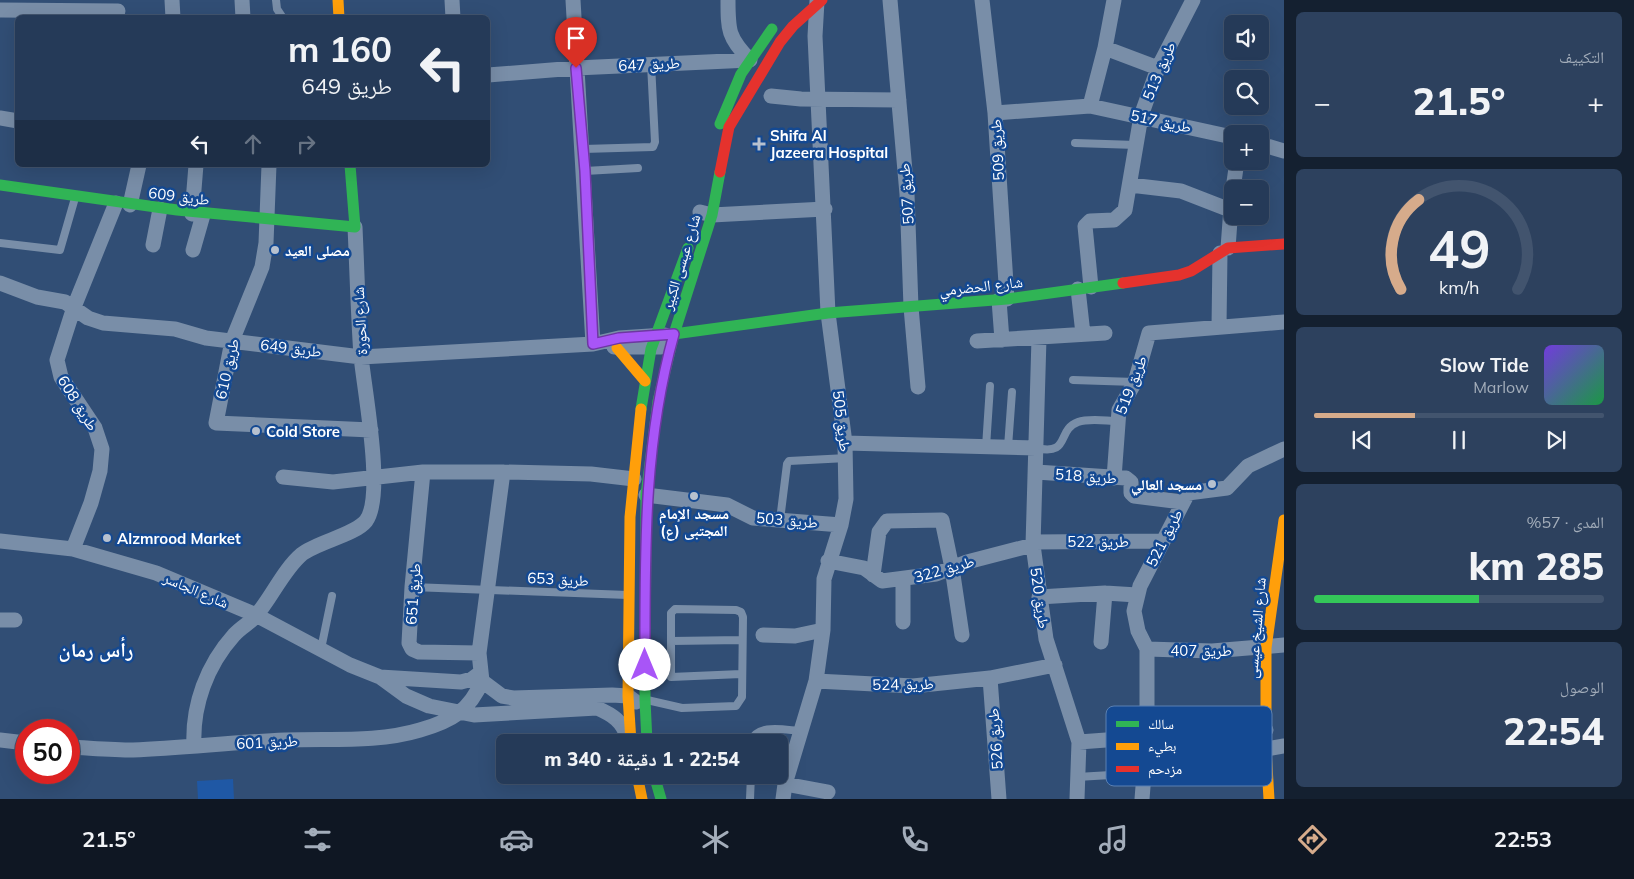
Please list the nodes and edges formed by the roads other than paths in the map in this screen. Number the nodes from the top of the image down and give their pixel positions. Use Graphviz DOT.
graph roads {
  1 [pos="172,0"];
  2 [pos="242,0"];
  3 [pos="276,0"];
  4 [pos="338,0"];
  5 [pos="452,0"];
  6 [pos="574,0"];
  7 [pos="728,0"];
  8 [pos="890,0"];
  9 [pos="982,0"];
  10 [pos="1114,0"];
  11 [pos="1192,0"];
  12 [pos="818,1"];
  13 [pos="118,9"];
  14 [pos="0,10"];
  15 [pos="173,15"];
  16 [pos="243,15"];
  17 [pos="281,15"];
  18 [pos="339,15"];
  19 [pos="453,15"];
  20 [pos="787,22"];
  21 [pos="815,36"];
  22 [pos="1105,48"];
  23 [pos="750,60"];
  24 [pos="651,64"];
  25 [pos="576,68"];
  26 [pos="1158,68"];
  27 [pos="761,71"];
  28 [pos="490,75"];
  29 [pos="771,96"];
  30 [pos="819,98"];
  31 [pos="899,100"];
  32 [pos="1090,106"];
  33 [pos="995,112"];
  34 [pos="1141,116"];
  35 [pos="0,118"];
  36 [pos="15,120"];
  37 [pos="1224,135"];
  38 [pos="1075,143"];
  39 [pos="1136,145"];
  40 [pos="1269,147"];
  41 [pos="583,149"];
  42 [pos="1284,152"];
  43 [pos="138,167"];
  44 [pos="196,167"];
  45 [pos="270,167"];
  46 [pos="350,167"];
  47 [pos="638,168"];
  48 [pos="585,171"];
  49 [pos="0,184"];
  50 [pos="1130,185"];
  51 [pos="706,186"];
  52 [pos="75,198"];
  53 [pos="123,204"];
  54 [pos="1224,208"];
  55 [pos="160,209"];
  56 [pos="825,209"];
  57 [pos="705,210"];
  58 [pos="197,214"];
  59 [pos="267,220"];
  60 [pos="1228,225"];
  61 [pos="355,227"];
  62 [pos="0,243"];
  63 [pos="1284,244"];
  64 [pos="153,246"];
  65 [pos="194,250"];
  66 [pos="1224,251"];
  67 [pos="0,283"];
  68 [pos="1085,288"];
  69 [pos="686,298"];
  70 [pos="1003,300"];
  71 [pos="74,307"];
  72 [pos="912,307"];
  73 [pos="828,314"];
  74 [pos="1284,322"];
  75 [pos="1219,327"];
  76 [pos="707,330"];
  77 [pos="1105,333"];
  78 [pos="1083,334"];
  79 [pos="1039,338"];
  80 [pos="673,340"];
  81 [pos="1002,340"];
  82 [pos="232,341"];
  83 [pos="977,341"];
  84 [pos="653,342"];
  85 [pos="593,344"];
  86 [pos="617,348"];
  87 [pos="362,357"];
  88 [pos="1072,380"];
  89 [pos="644,381"];
  90 [pos="1135,382"];
  91 [pos="990,386"];
  92 [pos="918,388"];
  93 [pos="1012,392"];
  94 [pos="1118,421"];
  95 [pos="371,430"];
  96 [pos="986,447"];
  97 [pos="1008,447"];
  98 [pos="1036,448"];
  99 [pos="1284,449"];
  100 [pos="846,451"];
  101 [pos="423,472"];
  102 [pos="502,472"];
  103 [pos="1036,472"];
  104 [pos="374,476"];
  105 [pos="283,478"];
  106 [pos="1114,478"];
  107 [pos="634,479"];
  108 [pos="646,494"];
  109 [pos="1182,502"];
  110 [pos="780,520"];
  111 [pos="1284,520"];
  112 [pos="841,525"];
  113 [pos="0,541"];
  114 [pos="1163,541"];
  115 [pos="1033,543"];
  116 [pos="74,549"];
  117 [pos="828,560"];
  118 [pos="952,568"];
  119 [pos="873,575"];
  120 [pos="903,580"];
  121 [pos="412,587"];
  122 [pos="486,589"];
  123 [pos="1105,594"];
  124 [pos="628,595"];
  125 [pos="1137,595"];
  126 [pos="332,596"];
  127 [pos="1039,597"];
  128 [pos="256,615"];
  129 [pos="903,622"];
  130 [pos="824,630"];
  131 [pos="763,635"];
  132 [pos="962,635"];
  133 [pos="742,640"];
  134 [pos="671,641"];
  135 [pos="1101,642"];
  136 [pos="1284,645"];
  137 [pos="1266,648"];
  138 [pos="321,649"];
  139 [pos="1147,650"];
  140 [pos="479,654"];
  141 [pos="1055,665"];
  142 [pos="741,674"];
  143 [pos="380,677"];
  144 [pos="481,677"];
  145 [pos="990,678"];
  146 [pos="816,681"];
  147 [pos="628,696"];
  148 [pos="645,700"];
  149 [pos="1147,706"];
  150 [pos="1266,706"];
  151 [pos="460,712"];
  152 [pos="646,723"];
  153 [pos="801,731"];
  154 [pos="627,734"];
  155 [pos="630,734"];
  156 [pos="647,734"];
  157 [pos="760,734"];
  158 [pos="1106,738"];
  159 [pos="0,740"];
  160 [pos="15,742"];
  161 [pos="1079,742"];
  162 [pos="194,746"];
  163 [pos="80,748"];
  164 [pos="1106,775"];
  165 [pos="1076,777"];
  166 [pos="639,784"];
  167 [pos="656,784"];
  168 [pos="750,784"];
  169 [pos="1144,786"];
  170 [pos="1268,786"];
  171 [pos="784,791"];
  172 [pos="828,792"];
  173 [pos="642,799"];
  174 [pos="660,799"];
  175 [pos="750,799"];
  176 [pos="999,799"];
  177 [pos="1077,799"];
  178 [pos="1142,799"];
  179 [pos="1269,799"];
  1 -- 15 [label="street"];
  2 -- 16 [label="street"];
  3 -- 17 [label="lane"];
  4 -- 18 [label="main road"];
  5 -- 19 [label="street"];
  6 -- 25 [label="street"];
  7 -- 23 [label="street"];
  8 -- 31 [label="street, طريق 507"];
  9 -- 33 [label="street, طريق 509"];
  10 -- 22 [label="street"];
  11 -- 26 [label="street, طريق 513"];
  12 -- 20 [label="main road, شارع عيسى الكبير"];
  12 -- 21 [label="street, طريق 505"];
  13 -- 14 [label="street"];
  20 -- 21 [label="street"];
  20 -- 23 [label="main road, شارع عيسى الكبير"];
  20 -- 27 [label="main road, شارع عيسى الكبير"];
  21 -- 30 [label="street, طريق 505"];
  22 -- 26 [label="street"];
  22 -- 32 [label="street"];
  23 -- 24 [label="street, طريق 647"];
  23 -- 27 [label="main road"];
  23 -- 51 [label="main road, شارع عيسى الكبير"];
  24 -- 25 [label="street, طريق 647"];
  24 -- 41 [label="lane"];
  25 -- 28 [label="street, طريق 647"];
  25 -- 41 [label="street"];
  26 -- 34 [label="street, طريق 513"];
  27 -- 57 [label="main road, شارع عيسى الكبير"];
  29 -- 30 [label="street"];
  30 -- 31 [label="street"];
  30 -- 56 [label="street, طريق 505"];
  31 -- 72 [label="street, طريق 507"];
  32 -- 33 [label="street, طريق 517"];
  32 -- 34 [label="street, طريق 517"];
  33 -- 70 [label="street, طريق 509"];
  34 -- 37 [label="street, طريق 517"];
  34 -- 39 [label="street, طريق 513"];
  35 -- 36 [label="street"];
  38 -- 39 [label="lane"];
  39 -- 50 [label="street, طريق 513"];
  40 -- 42 [label="street"];
  41 -- 48 [label="street"];
  43 -- 53 [label="street, طريق 608"];
  44 -- 58 [label="street"];
  45 -- 59 [label="street, طريق 610"];
  46 -- 61 [label="main road, شارع الحورة"];
  47 -- 48 [label="lane"];
  48 -- 85 [label="street"];
  49 -- 52 [label="main road, طريق 609"];
  50 -- 54 [label="street"];
  50 -- 68 [label="street, طريق 513"];
  52 -- 53 [label="main road, طريق 609"];
  52 -- 62 [label="lane"];
  53 -- 55 [label="main road, طريق 609"];
  53 -- 71 [label="street, طريق 608"];
  55 -- 58 [label="main road, طريق 609"];
  55 -- 64 [label="street"];
  56 -- 57 [label="street"];
  56 -- 73 [label="street, طريق 505"];
  57 -- 69 [label="main road, شارع عيسى الكبير"];
  57 -- 84 [label="main road, شارع عيسى الكبير"];
  58 -- 59 [label="main road, طريق 609"];
  58 -- 65 [label="street"];
  59 -- 61 [label="main road, طريق 609"];
  59 -- 82 [label="street, طريق 610"];
  60 -- 66 [label="street"];
  61 -- 87 [label="street, شارع الحورة"];
  63 -- 66 [label="main road, شارع الحضرمي"];
  66 -- 68 [label="main road, شارع الحضرمي"];
  66 -- 75 [label="street"];
  67 -- 71 [label="street, طريق 649"];
  68 -- 70 [label="main road, شارع الحضرمي"];
  68 -- 78 [label="street"];
  69 -- 76 [label="main road"];
  69 -- 80 [label="main road, شارع عيسى الكبير"];
  70 -- 72 [label="main road, شارع الحضرمي"];
  70 -- 81 [label="street, طريق 509"];
  71 -- 82 [label="street, طريق 649"];
  71 -- 116 [label="street, طريق 608"];
  72 -- 73 [label="main road, شارع الحضرمي"];
  72 -- 92 [label="street, طريق 507"];
  73 -- 76 [label="main road, شارع الحضرمي"];
  73 -- 100 [label="street, طريق 505"];
  74 -- 75 [label="street, طريق 519"];
  75 -- 90 [label="street, طريق 519"];
  76 -- 80 [label="main road, شارع الحضرمي"];
  77 -- 78 [label="street"];
  78 -- 79 [label="street"];
  79 -- 81 [label="street"];
  79 -- 98 [label="street, طريق 520"];
  80 -- 84 [label="street, طريق 649"];
  80 -- 108 [label="main road, شارع عيسى الكبير"];
  81 -- 83 [label="street"];
  82 -- 87 [label="street, طريق 649"];
  82 -- 95 [label="street, طريق 610"];
  84 -- 85 [label="street, طريق 649"];
  84 -- 86 [label="street, طريق 649"];
  84 -- 89 [label="main road, شارع عيسى الكبير"];
  85 -- 86 [label="street, طريق 649"];
  85 -- 87 [label="street, طريق 649"];
  86 -- 89 [label="main road"];
  87 -- 95 [label="street, شارع الحورة"];
  88 -- 90 [label="lane"];
  89 -- 107 [label="main road, شارع عيسى الكبير"];
  90 -- 94 [label="street, طريق 519"];
  91 -- 96 [label="lane"];
  93 -- 97 [label="lane"];
  94 -- 98 [label="lane"];
  94 -- 106 [label="street, طريق 519"];
  95 -- 104 [label="street, شارع الحورة"];
  96 -- 97 [label="street"];
  96 -- 100 [label="street"];
  97 -- 98 [label="street"];
  98 -- 103 [label="street, طريق 520"];
  99 -- 109 [label="street, طريق 521"];
  100 -- 110 [label="lane"];
  100 -- 112 [label="street, طريق 505"];
  101 -- 102 [label="street"];
  101 -- 104 [label="street"];
  101 -- 121 [label="street, طريق 651"];
  102 -- 107 [label="street"];
  102 -- 122 [label="street"];
  103 -- 106 [label="street, طريق 518"];
  103 -- 115 [label="street, طريق 520"];
  104 -- 105 [label="street"];
  104 -- 128 [label="street"];
  106 -- 109 [label="street, طريق 518"];
  107 -- 124 [label="main road, شارع عيسى الكبير"];
  108 -- 110 [label="street, طريق 503"];
  108 -- 148 [label="main road, شارع عيسى الكبير"];
  109 -- 114 [label="street, طريق 521"];
  110 -- 112 [label="street, طريق 503"];
  111 -- 137 [label="main road, شارع الشيخ عيسى"];
  112 -- 117 [label="street, طريق 505"];
  113 -- 116 [label="street, شارع الجاسر"];
  114 -- 115 [label="street, طريق 522"];
  114 -- 125 [label="street, طريق 521"];
  115 -- 118 [label="street, طريق 322"];
  115 -- 127 [label="street, طريق 520"];
  116 -- 128 [label="street, شارع الجاسر"];
  117 -- 119 [label="street, طريق 322"];
  117 -- 130 [label="street, طريق 505"];
  118 -- 119 [label="street"];
  118 -- 120 [label="street, طريق 322"];
  118 -- 132 [label="street"];
  119 -- 120 [label="street, طريق 322"];
  120 -- 129 [label="street"];
  121 -- 122 [label="lane, طريق 653"];
  121 -- 140 [label="street, طريق 651"];
  122 -- 124 [label="lane, طريق 653"];
  122 -- 140 [label="street"];
  123 -- 125 [label="street"];
  123 -- 127 [label="street"];
  123 -- 135 [label="street"];
  124 -- 147 [label="main road, شارع عيسى الكبير"];
  125 -- 139 [label="street"];
  126 -- 138 [label="lane"];
  127 -- 141 [label="street, طريق 520"];
  128 -- 138 [label="street, شارع الجاسر"];
  128 -- 162 [label="street"];
  130 -- 131 [label="street"];
  130 -- 146 [label="street, طريق 505"];
  133 -- 134 [label="lane"];
  133 -- 134 [label="lane"];
  133 -- 142 [label="lane"];
  134 -- 142 [label="lane"];
  136 -- 137 [label="street, طريق 407"];
  137 -- 139 [label="street, طريق 407"];
  137 -- 150 [label="main road, شارع الشيخ عيسى"];
  138 -- 143 [label="street, شارع الجاسر"];
  139 -- 149 [label="street"];
  140 -- 144 [label="street"];
  141 -- 145 [label="street, طريق 524"];
  141 -- 161 [label="street, طريق 520"];
  142 -- 148 [label="lane"];
  143 -- 144 [label="street"];
  143 -- 151 [label="street"];
  144 -- 147 [label="street"];
  144 -- 151 [label="street"];
  145 -- 146 [label="street, طريق 524"];
  145 -- 176 [label="street, طريق 526"];
  146 -- 153 [label="street, طريق 505"];
  147 -- 152 [label="street"];
  147 -- 155 [label="main road, شارع عيسى الكبير"];
  148 -- 152 [label="main road, شارع عيسى الكبير"];
  151 -- 154 [label="street"];
  151 -- 162 [label="street, طريق 601"];
  152 -- 156 [label="main road, شارع عيسى الكبير"];
  153 -- 157 [label="lane"];
  153 -- 171 [label="street, طريق 505"];
  158 -- 161 [label="street"];
  159 -- 160 [label="street"];
  161 -- 165 [label="street"];
  162 -- 163 [label="street, طريق 601"];
  164 -- 165 [label="lane"];
  165 -- 177 [label="street"];
  166 -- 173 [label="main road"];
  167 -- 174 [label="main road"];
  168 -- 175 [label="lane"];
  169 -- 178 [label="street"];
  170 -- 179 [label="main road, شارع الشيخ عيسى"];
  171 -- 172 [label="street"];
}
